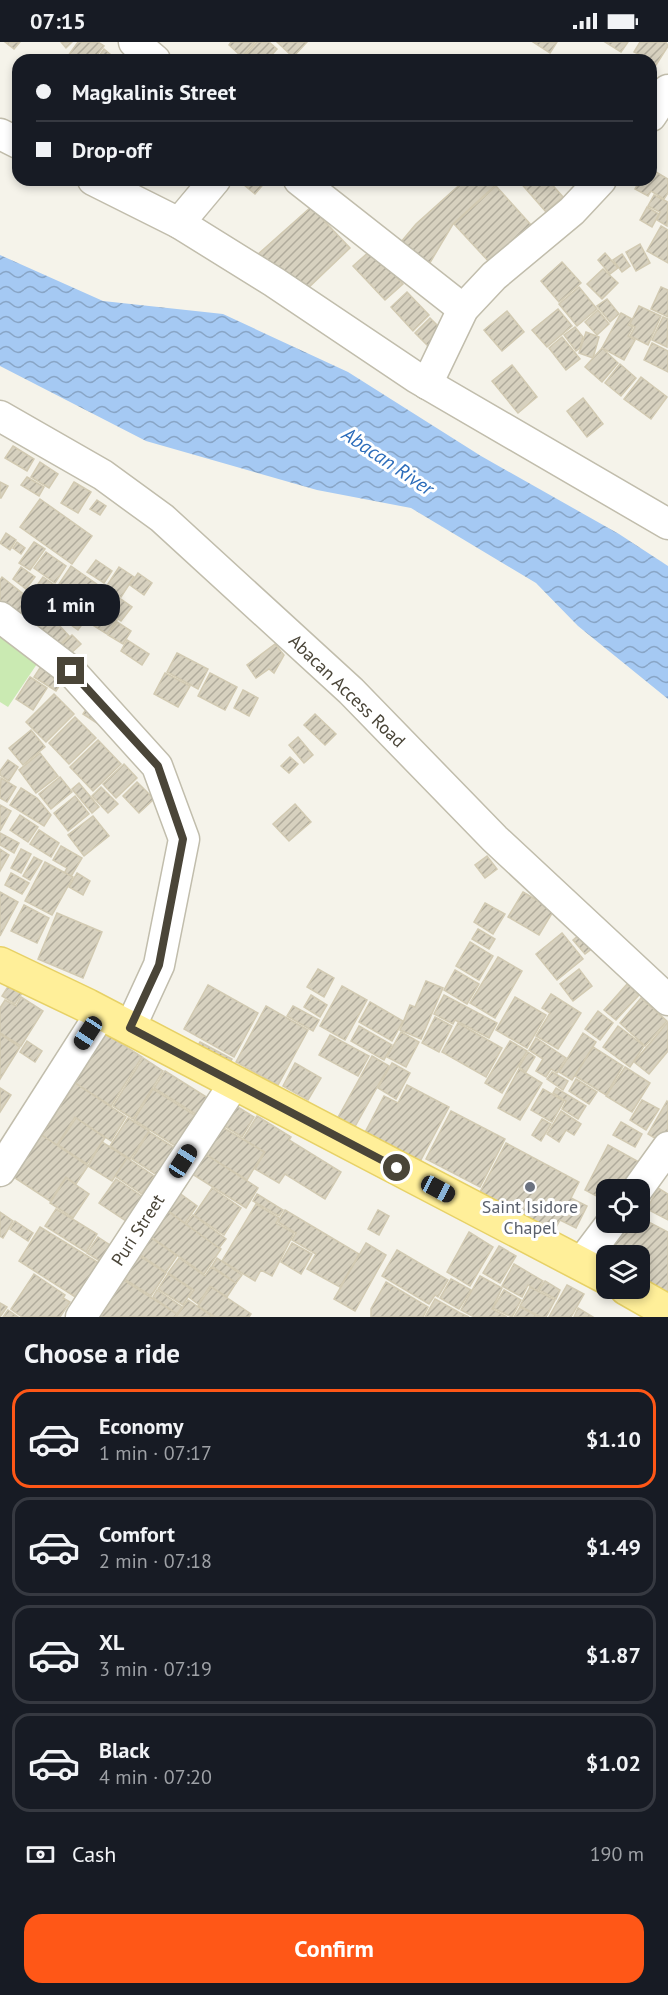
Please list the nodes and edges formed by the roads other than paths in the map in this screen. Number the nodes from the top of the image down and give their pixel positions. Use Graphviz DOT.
graph roads {
  1 [pos="134,42"];
  2 [pos="148,54"];
  3 [pos="668,90"];
  4 [pos="657,107"];
  5 [pos="105,186"];
  6 [pos="210,186"];
  7 [pos="307,186"];
  8 [pos="595,186"];
  9 [pos="179,223"];
  10 [pos="463,309"];
  11 [pos="427,384"];
  12 [pos="0,416"];
  13 [pos="668,524"];
  14 [pos="0,617"];
  15 [pos="1,966"];
  16 [pos="668,1000"];
  17 [pos="94,1009"];
  18 [pos="130,1028"];
  19 [pos="234,1084"];
  20 [pos="668,1147"];
  21 [pos="0,1171"];
  22 [pos="645,1179"];
  23 [pos="608,1233"];
  24 [pos="593,1270"];
  25 [pos="645,1299"];
  26 [pos="668,1312"];
  27 [pos="81,1317"];
  1 -- 2 [label="street"];
  3 -- 4 [label="street"];
  5 -- 9 [label="street"];
  6 -- 9 [label="street"];
  7 -- 10 [label="street"];
  8 -- 10 [label="street"];
  9 -- 11 [label="street"];
  10 -- 11 [label="street"];
  11 -- 13 [label="street"];
  12 -- 16 [label="street, Abacan Access Road"];
  14 -- 18 [label="street"];
  15 -- 17 [label="main road"];
  17 -- 18 [label="main road"];
  17 -- 21 [label="street"];
  18 -- 19 [label="main road"];
  19 -- 24 [label="main road"];
  19 -- 27 [label="street, Puri Street"];
  20 -- 22 [label="street"];
  23 -- 24 [label="street"];
  25 -- 26 [label="main road"];
}
